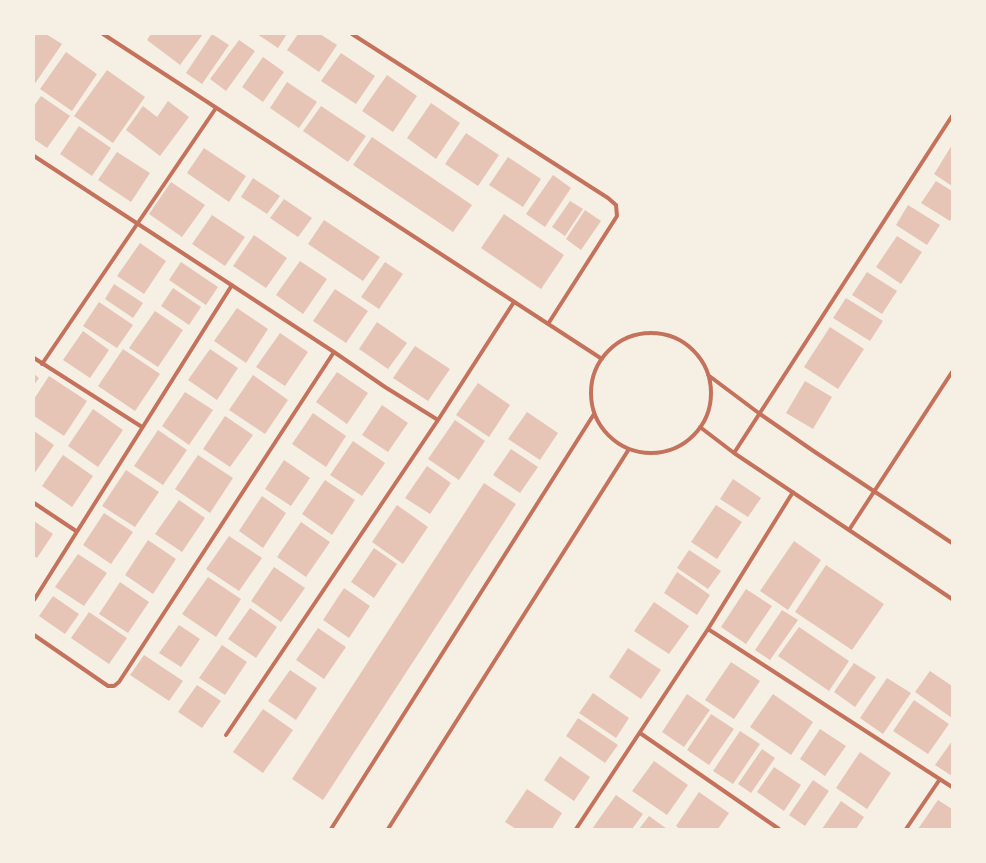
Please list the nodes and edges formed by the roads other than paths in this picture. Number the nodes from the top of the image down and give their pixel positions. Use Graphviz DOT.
graph roads {
  1 [pos="103,34"];
  2 [pos="352,34"];
  3 [pos="216,108"];
  4 [pos="952,116"];
  5 [pos="34,156"];
  6 [pos="138,224"];
  7 [pos="232,285"];
  8 [pos="514,302"];
  9 [pos="548,324"];
  10 [pos="334,352"];
  11 [pos="34,358"];
  12 [pos="602,359"];
  13 [pos="42,364"];
  14 [pos="952,372"];
  15 [pos="708,375"];
  16 [pos="594,414"];
  17 [pos="760,414"];
  18 [pos="438,420"];
  19 [pos="142,427"];
  20 [pos="700,427"];
  21 [pos="629,450"];
  22 [pos="734,453"];
  23 [pos="793,492"];
  24 [pos="875,492"];
  25 [pos="34,503"];
  26 [pos="850,530"];
  27 [pos="76,531"];
  28 [pos="952,543"];
  29 [pos="34,600"];
  30 [pos="952,600"];
  31 [pos="708,630"];
  32 [pos="34,635"];
  33 [pos="640,733"];
  34 [pos="226,735"];
  35 [pos="940,779"];
  36 [pos="952,787"];
  37 [pos="331,829"];
  38 [pos="388,829"];
  39 [pos="576,829"];
  40 [pos="779,829"];
  41 [pos="906,829"];
  1 -- 3 [label="street"];
  2 -- 9 [label="street"];
  3 -- 6 [label="street"];
  3 -- 8 [label="street"];
  4 -- 17 [label="street"];
  5 -- 6 [label="street"];
  6 -- 7 [label="street"];
  6 -- 13 [label="street"];
  7 -- 10 [label="street"];
  7 -- 19 [label="street"];
  8 -- 9 [label="street"];
  8 -- 18 [label="street"];
  9 -- 12 [label="street"];
  10 -- 18 [label="street"];
  10 -- 32 [label="street"];
  11 -- 13 [label="street"];
  12 -- 15 [label="street"];
  12 -- 16 [label="street"];
  13 -- 19 [label="street"];
  14 -- 24 [label="street"];
  15 -- 17 [label="street"];
  15 -- 20 [label="street"];
  16 -- 21 [label="street"];
  16 -- 37 [label="street"];
  17 -- 22 [label="street"];
  17 -- 24 [label="street"];
  18 -- 34 [label="street"];
  19 -- 27 [label="street"];
  20 -- 21 [label="street"];
  20 -- 22 [label="street"];
  21 -- 38 [label="street"];
  22 -- 23 [label="street"];
  23 -- 26 [label="street"];
  23 -- 31 [label="street"];
  24 -- 26 [label="street"];
  24 -- 28 [label="street"];
  25 -- 27 [label="street"];
  26 -- 30 [label="street"];
  27 -- 29 [label="street"];
  31 -- 33 [label="street"];
  31 -- 35 [label="street"];
  33 -- 39 [label="street"];
  33 -- 40 [label="street"];
  35 -- 36 [label="street"];
  35 -- 41 [label="street"];
}
